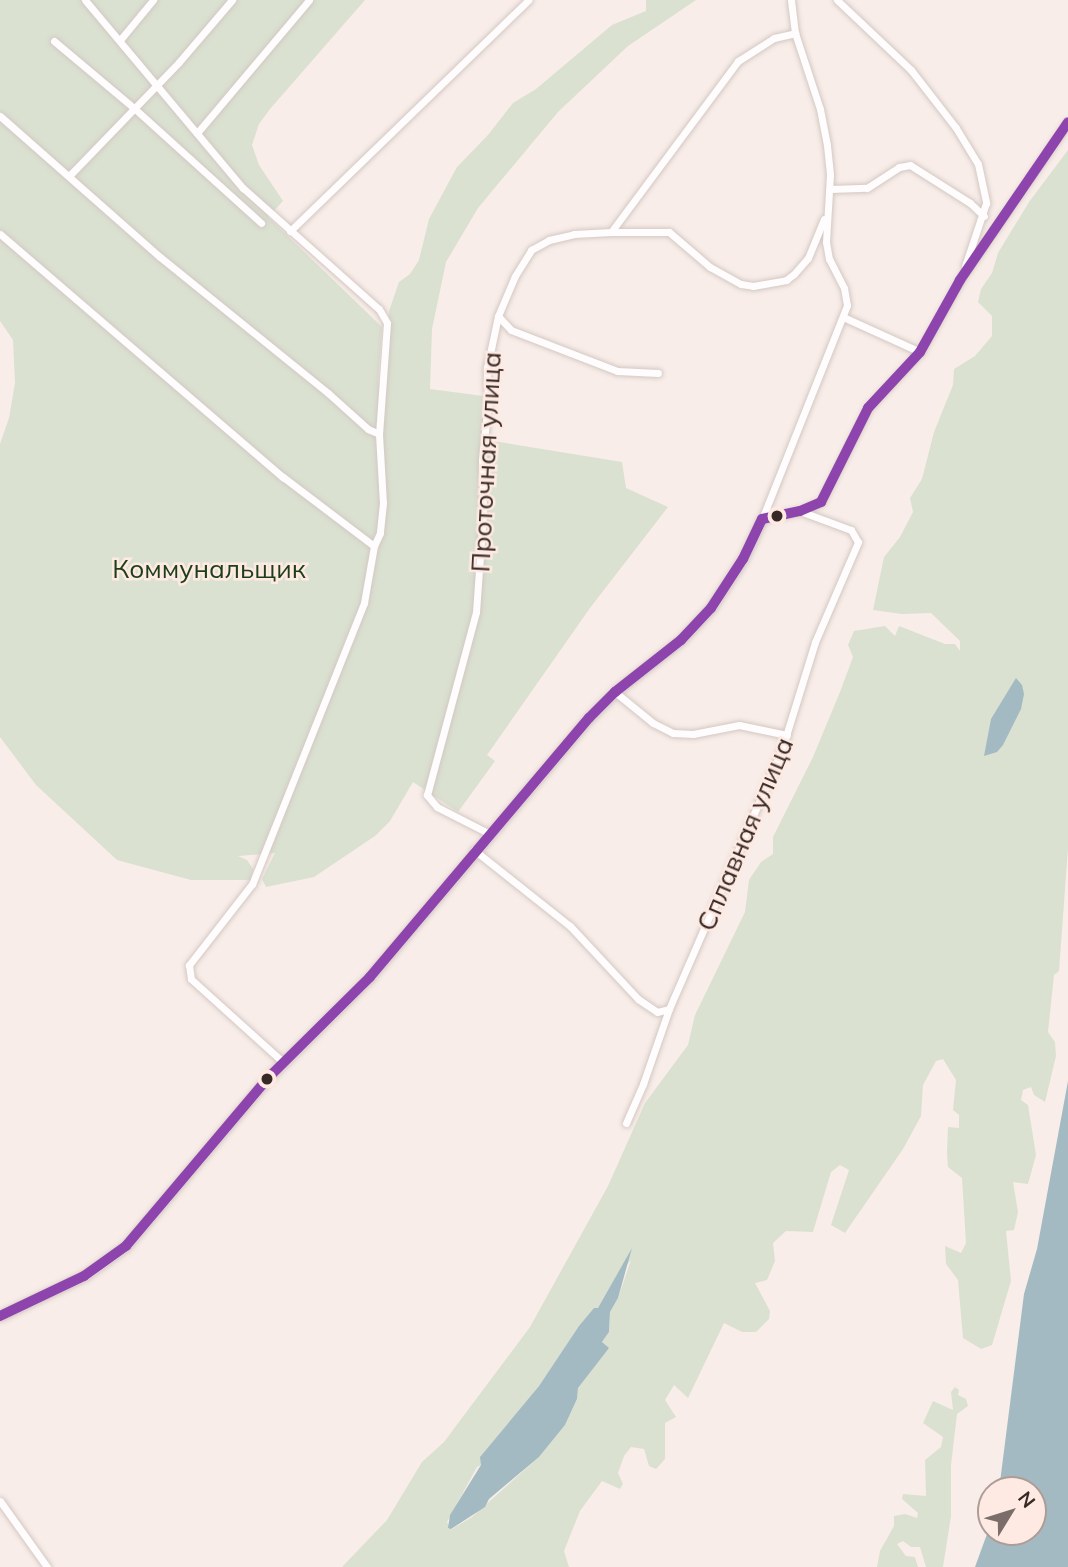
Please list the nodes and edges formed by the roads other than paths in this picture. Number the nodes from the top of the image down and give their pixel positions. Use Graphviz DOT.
graph roads {
  1 [pos="85,0"];
  2 [pos="153,0"];
  3 [pos="232,0"];
  4 [pos="309,0"];
  5 [pos="528,0"];
  6 [pos="791,0"];
  7 [pos="836,0"];
  8 [pos="795,33"];
  9 [pos="120,40"];
  10 [pos="54,41"];
  11 [pos="156,86"];
  12 [pos="135,108"];
  13 [pos="0,116"];
  14 [pos="1068,122"];
  15 [pos="197,133"];
  16 [pos="69,176"];
  17 [pos="830,189"];
  18 [pos="827,212"];
  19 [pos="984,216"];
  20 [pos="261,223"];
  21 [pos="290,231"];
  22 [pos="611,232"];
  23 [pos="0,234"];
  24 [pos="960,280"];
  25 [pos="498,316"];
  26 [pos="843,317"];
  27 [pos="920,352"];
  28 [pos="659,373"];
  29 [pos="379,434"];
  30 [pos="800,511"];
  31 [pos="762,519"];
  32 [pos="374,546"];
  33 [pos="615,692"];
  34 [pos="787,734"];
  35 [pos="488,833"];
  36 [pos="474,850"];
  37 [pos="669,1009"];
  38 [pos="283,1062"];
  39 [pos="626,1123"];
  40 [pos="0,1316"];
  41 [pos="0,1501"];
  42 [pos="47,1567"];
  1 -- 9 [label="street"];
  2 -- 9 [label="street"];
  3 -- 11 [label="street"];
  4 -- 15 [label="street"];
  5 -- 21 [label="street"];
  6 -- 8 [label="street"];
  7 -- 19 [label="street"];
  8 -- 17 [label="street"];
  8 -- 22 [label="street"];
  9 -- 11 [label="street"];
  10 -- 12 [label="street"];
  11 -- 12 [label="street"];
  11 -- 15 [label="street"];
  12 -- 16 [label="street"];
  12 -- 20 [label="street"];
  13 -- 16 [label="street"];
  14 -- 24 [label="street"];
  15 -- 21 [label="street"];
  16 -- 29 [label="street"];
  17 -- 18 [label="street"];
  17 -- 19 [label="street"];
  18 -- 22 [label="street, Проточная улица"];
  18 -- 26 [label="street"];
  19 -- 24 [label="street"];
  21 -- 29 [label="street"];
  22 -- 25 [label="street, Проточная улица"];
  23 -- 32 [label="street"];
  24 -- 27 [label="street"];
  25 -- 28 [label="street"];
  25 -- 35 [label="street, Проточная улица"];
  26 -- 27 [label="street"];
  26 -- 31 [label="street"];
  27 -- 30 [label="street"];
  29 -- 32 [label="street"];
  30 -- 31 [label="street"];
  30 -- 34 [label="street, Сплавная улица"];
  31 -- 33 [label="street"];
  32 -- 38 [label="street"];
  33 -- 34 [label="street"];
  33 -- 35 [label="street"];
  34 -- 37 [label="street, Сплавная улица"];
  35 -- 36 [label="street"];
  36 -- 37 [label="street"];
  36 -- 38 [label="street"];
  37 -- 39 [label="street, Сплавная улица"];
  38 -- 40 [label="street"];
  41 -- 42 [label="street"];
}
